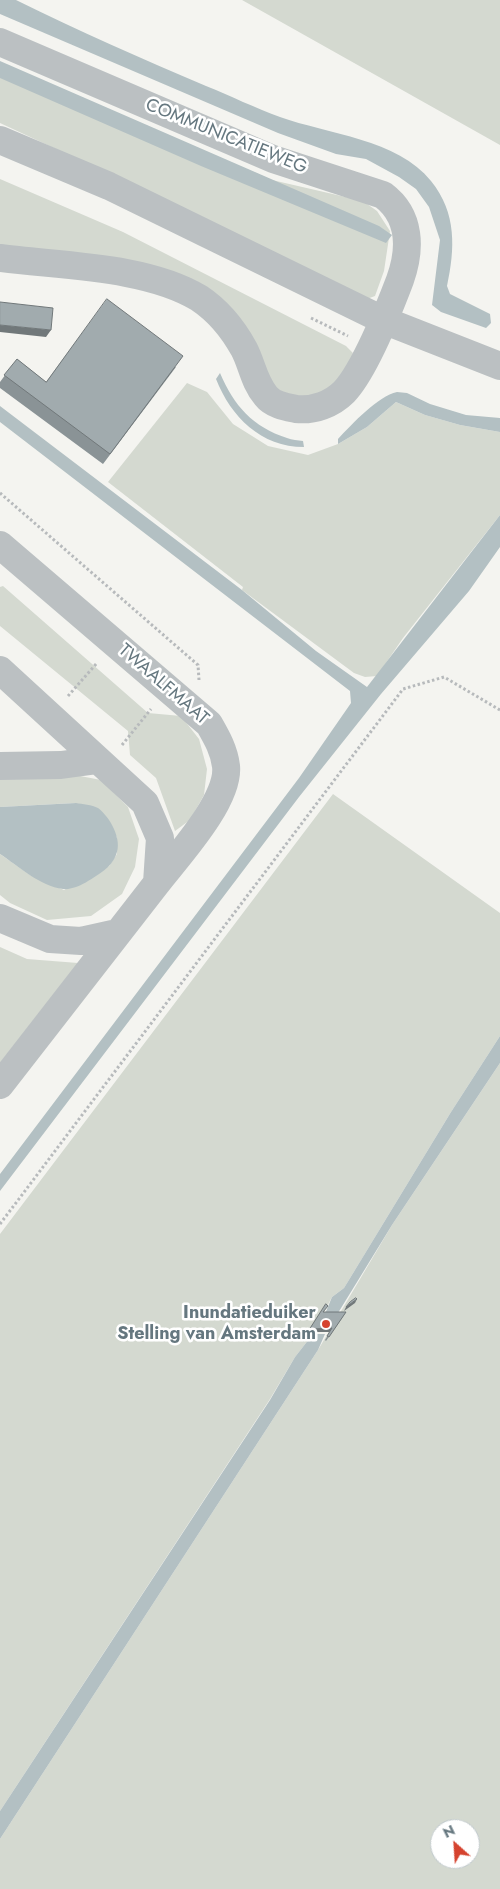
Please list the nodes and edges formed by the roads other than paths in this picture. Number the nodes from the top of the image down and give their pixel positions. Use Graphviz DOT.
graph roads {
  1 [pos="0,42"];
  2 [pos="0,140"];
  3 [pos="0,258"];
  4 [pos="383,320"];
  5 [pos="500,366"];
  6 [pos="0,544"];
  7 [pos="0,670"];
  8 [pos="98,760"];
  9 [pos="0,766"];
  10 [pos="157,883"];
  11 [pos="0,918"];
  12 [pos="117,933"];
  13 [pos="0,1085"];
  1 -- 4 [label="street, COMMUNICATIEWEG"];
  2 -- 4 [label="street"];
  3 -- 4 [label="street, COMMUNICATIEWEG"];
  4 -- 5 [label="street"];
  6 -- 10 [label="street, TWAALFMAAT"];
  7 -- 8 [label="street"];
  8 -- 9 [label="street"];
  8 -- 10 [label="street"];
  10 -- 12 [label="street, TWAALFMAAT"];
  11 -- 12 [label="street"];
  12 -- 13 [label="street, TWAALFMAAT"];
}
